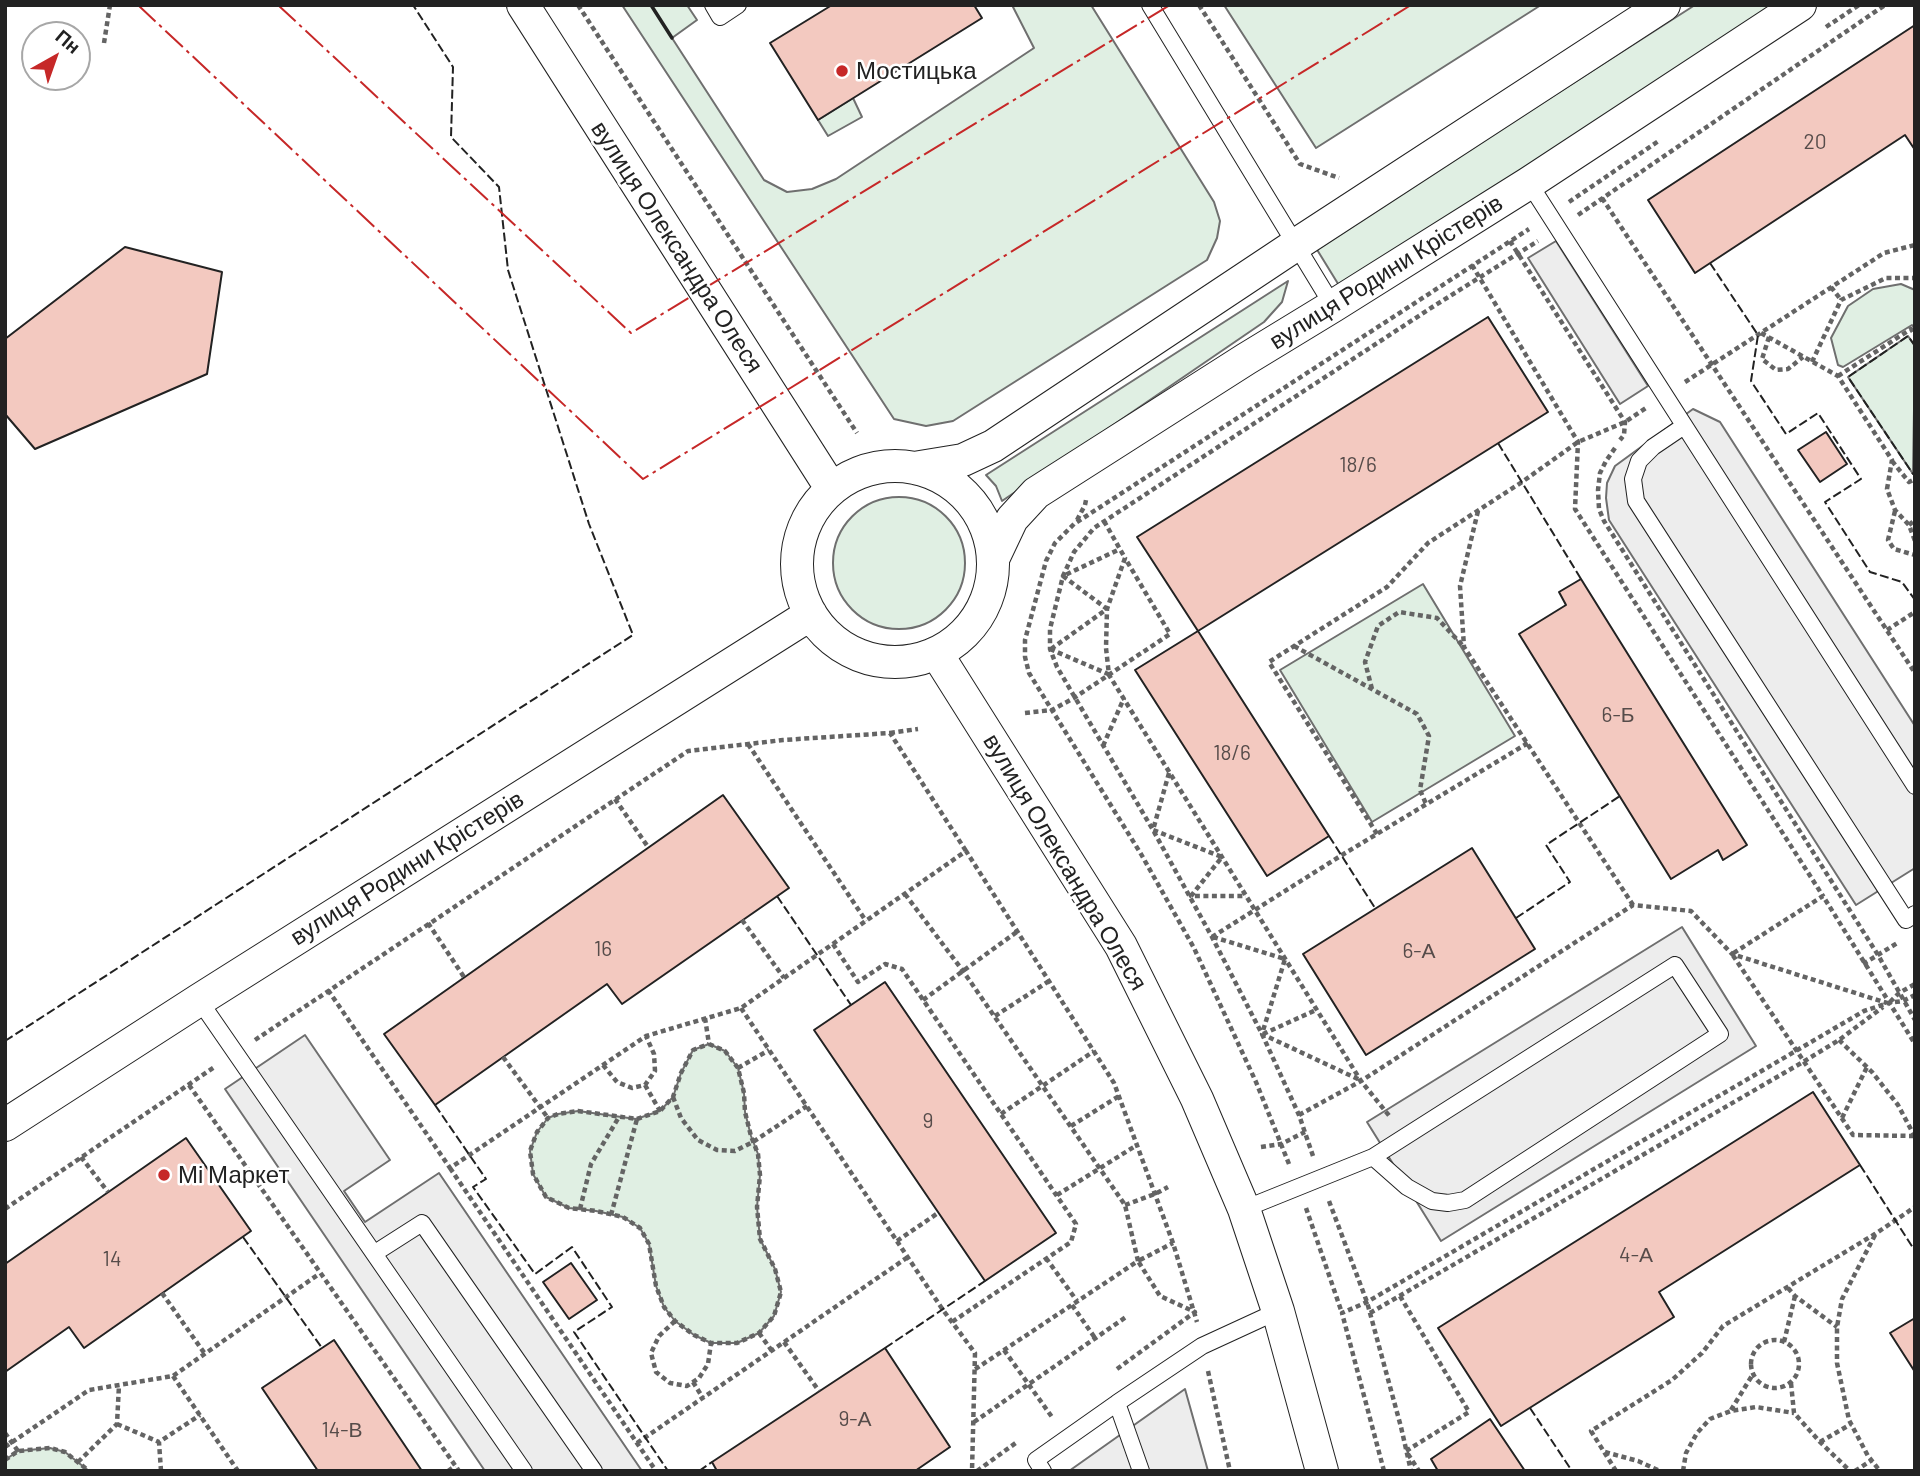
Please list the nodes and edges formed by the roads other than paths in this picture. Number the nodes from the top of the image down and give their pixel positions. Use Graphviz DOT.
graph roads {
  1 [pos="523,5"];
  2 [pos="713,5"];
  3 [pos="738,5"];
  4 [pos="1150,5"];
  5 [pos="1664,5"];
  6 [pos="1800,5"];
  7 [pos="1529,183"];
  8 [pos="1297,244"];
  9 [pos="1334,306"];
  10 [pos="1684,426"];
  11 [pos="914,468"];
  12 [pos="831,488"];
  13 [pos="994,557"];
  14 [pos="811,614"];
  15 [pos="937,654"];
  16 [pos="1915,786"];
  17 [pos="1915,914"];
  18 [pos="199,1000"];
  19 [pos="5,1125"];
  20 [pos="1373,1157"];
  21 [pos="1244,1209"];
  22 [pos="375,1253"];
  23 [pos="1278,1311"];
  24 [pos="1117,1403"];
  25 [pos="524,1471"];
  26 [pos="594,1471"];
  27 [pos="1043,1471"];
  28 [pos="1141,1471"];
  29 [pos="1322,1471"];
  1 -- 12 [label="street, вулиця Олександра Олеся"];
  2 -- 3 [label="lane"];
  4 -- 8 [label="lane"];
  5 -- 8 [label="street"];
  6 -- 7 [label="street, вулиця Родини Крістерів"];
  7 -- 9 [label="street, вулиця Родини Крістерів"];
  7 -- 10 [label="lane"];
  8 -- 9 [label="lane"];
  8 -- 11 [label="street"];
  9 -- 13 [label="street, вулиця Родини Крістерів"];
  10 -- 16 [label="lane"];
  10 -- 17 [label="lane"];
  11 -- 12 [label="street"];
  11 -- 13 [label="street"];
  12 -- 14 [label="street"];
  13 -- 15 [label="street"];
  14 -- 15 [label="street"];
  14 -- 18 [label="street, вулиця Родини Крістерів"];
  15 -- 21 [label="street, вулиця Олександра Олеся"];
  18 -- 19 [label="street, вулиця Родини Крістерів"];
  18 -- 22 [label="lane"];
  20 -- 20 [label="lane"];
  20 -- 21 [label="lane"];
  21 -- 23 [label="street, вулиця Олександра Олеся"];
  22 -- 25 [label="lane"];
  22 -- 26 [label="lane"];
  23 -- 24 [label="lane"];
  23 -- 29 [label="street, вулиця Олександра Олеся"];
  24 -- 27 [label="lane"];
  24 -- 28 [label="lane"];
}
